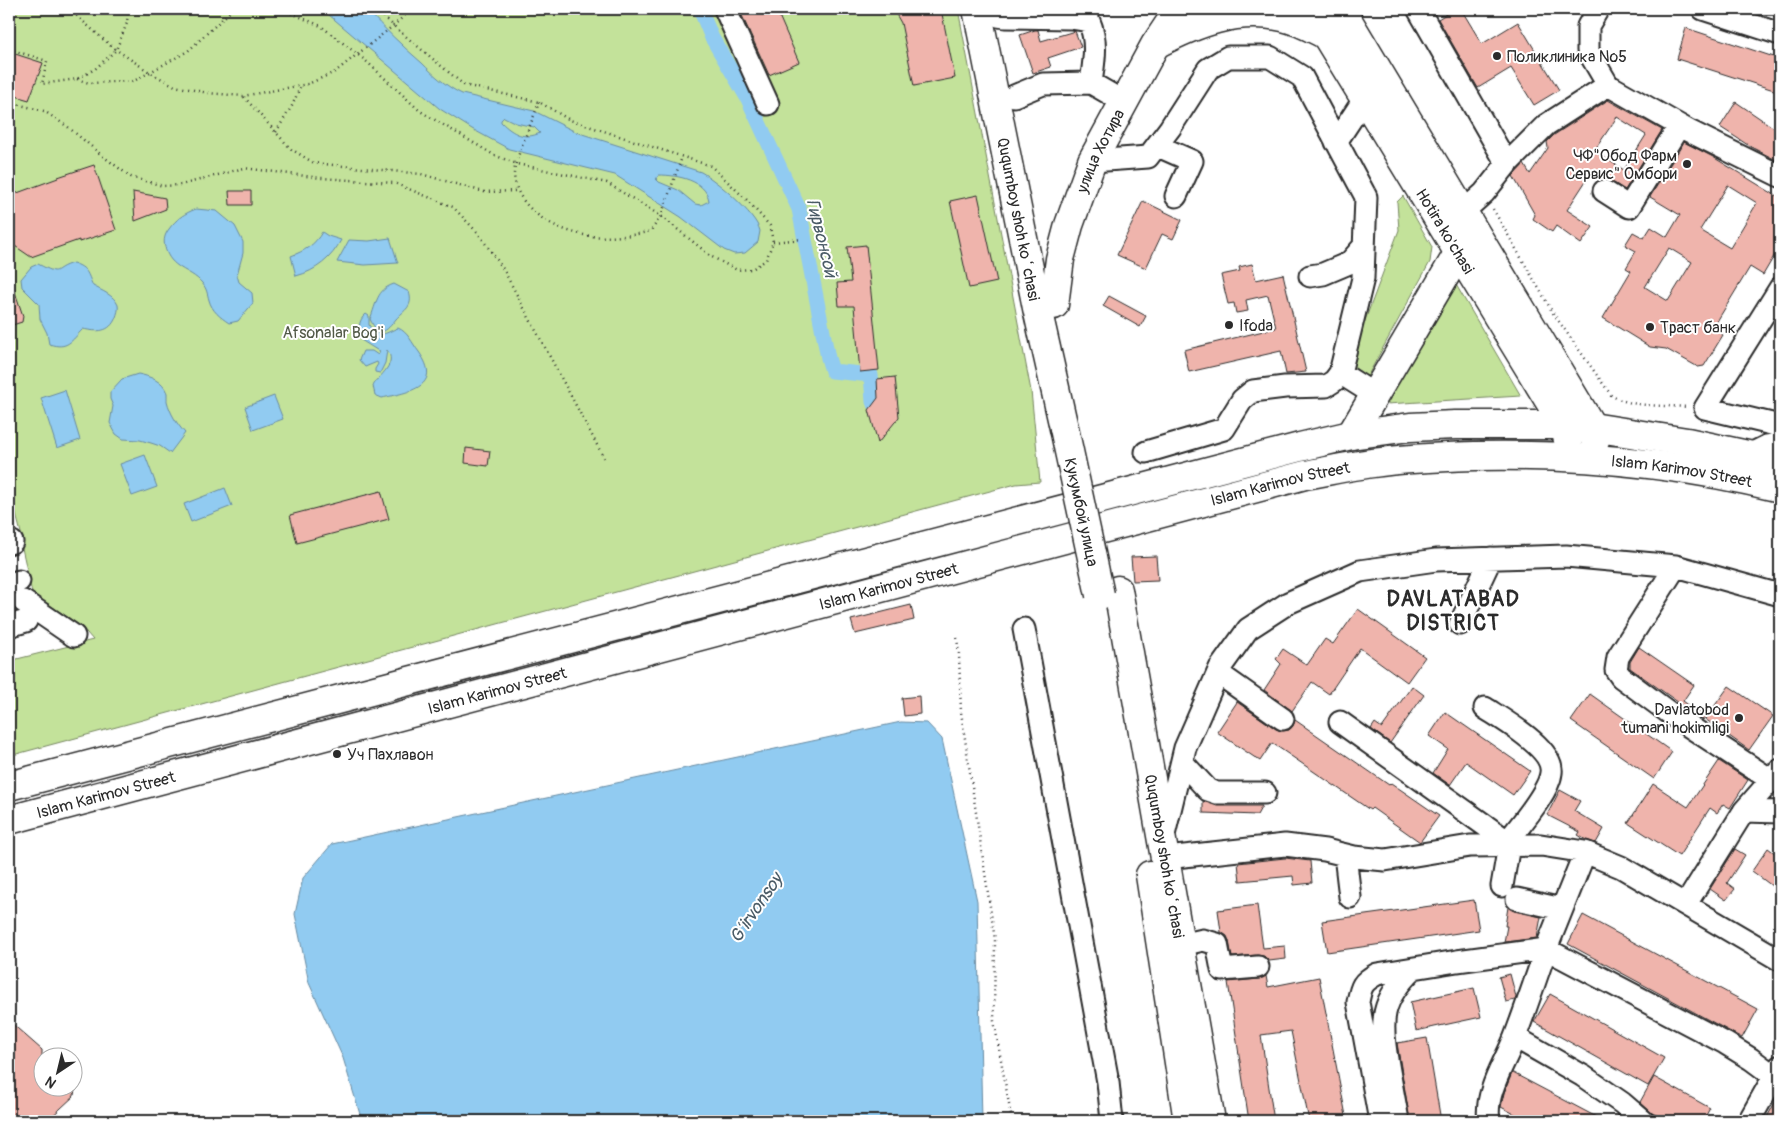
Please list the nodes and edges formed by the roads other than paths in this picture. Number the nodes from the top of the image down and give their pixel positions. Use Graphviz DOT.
graph roads {
  1 [pos="725,9"];
  2 [pos="1310,9"];
  3 [pos="1418,9"];
  4 [pos="1598,9"];
  5 [pos="1705,9"];
  6 [pos="1175,10"];
  7 [pos="991,11"];
  8 [pos="1344,18"];
  9 [pos="1780,34"];
  10 [pos="1155,45"];
  11 [pos="1091,83"];
  12 [pos="1608,85"];
  13 [pos="1014,96"];
  14 [pos="1365,98"];
  15 [pos="1124,102"];
  16 [pos="768,104"];
  17 [pos="1679,126"];
  18 [pos="1336,142"];
  19 [pos="1158,146"];
  20 [pos="1092,161"];
  21 [pos="1507,164"];
  22 [pos="1780,176"];
  23 [pos="1604,190"];
  24 [pos="1176,196"];
  25 [pos="1463,212"];
  26 [pos="1364,246"];
  27 [pos="1459,252"];
  28 [pos="1310,276"];
  29 [pos="1780,288"];
  30 [pos="1054,305"];
  31 [pos="1340,373"];
  32 [pos="1375,396"];
  33 [pos="1073,426"];
  34 [pos="1564,426"];
  35 [pos="1780,426"];
  36 [pos="1592,427"];
  37 [pos="1352,435"];
  38 [pos="1780,444"];
  39 [pos="1146,452"];
  40 [pos="1749,455"];
  41 [pos="1573,456"];
  42 [pos="1600,458"];
  43 [pos="1780,462"];
  44 [pos="1776,498"];
  45 [pos="1491,558"];
  46 [pos="1676,566"];
  47 [pos="1109,593"];
  48 [pos="1780,595"];
  49 [pos="17,603"];
  50 [pos="1460,624"];
  51 [pos="1024,629"];
  52 [pos="74,636"];
  53 [pos="1218,673"];
  54 [pos="1485,708"];
  55 [pos="1283,719"];
  56 [pos="1340,722"];
  57 [pos="1182,762"];
  58 [pos="1776,775"];
  59 [pos="9,786"];
  60 [pos="1265,793"];
  61 [pos="1744,811"];
  62 [pos="1777,814"];
  63 [pos="9,820"];
  64 [pos="1511,844"];
  65 [pos="1164,848"];
  66 [pos="1585,852"];
  67 [pos="1345,855"];
  68 [pos="1350,897"];
  69 [pos="1686,904"];
  70 [pos="1562,909"];
  71 [pos="1181,945"];
  72 [pos="1546,949"];
  73 [pos="1780,960"];
  74 [pos="1258,967"];
  75 [pos="1414,968"];
  76 [pos="1515,1037"];
  77 [pos="1777,1071"];
  78 [pos="1112,1121"];
  79 [pos="1188,1121"];
  80 [pos="1211,1121"];
  81 [pos="1380,1121"];
  82 [pos="1398,1121"];
  83 [pos="1489,1121"];
  84 [pos="1643,1121"];
  85 [pos="1749,1121"];
  1 -- 16 [label="street"];
  2 -- 8 [label="main road, Hotira ko'chasi"];
  3 -- 21 [label="street"];
  4 -- 12 [label="street"];
  5 -- 9 [label="street"];
  6 -- 10 [label="main road, улица Хотира"];
  7 -- 11 [label="street"];
  7 -- 13 [label="main road, Ququmboy shoh koʻchasi"];
  7 -- 33 [label="main road, Ququmboy shoh koʻchasi"];
  8 -- 10 [label="main road"];
  8 -- 14 [label="main road, Hotira ko'chasi"];
  8 -- 25 [label="main road, Hotira ko'chasi"];
  10 -- 15 [label="main road, улица Хотира"];
  11 -- 13 [label="street"];
  11 -- 15 [label="street"];
  12 -- 17 [label="street"];
  12 -- 21 [label="street"];
  13 -- 30 [label="main road, Ququmboy shoh koʻchasi"];
  14 -- 18 [label="street"];
  14 -- 27 [label="main road, Hotira ko'chasi"];
  15 -- 20 [label="main road, улица Хотира"];
  17 -- 22 [label="street"];
  17 -- 23 [label="street"];
  18 -- 19 [label="street"];
  18 -- 26 [label="street"];
  19 -- 20 [label="street"];
  19 -- 24 [label="street"];
  20 -- 30 [label="main road, улица Хотира"];
  21 -- 25 [label="street"];
  25 -- 36 [label="main road, Hotira ko'chasi"];
  26 -- 28 [label="street"];
  26 -- 31 [label="street"];
  27 -- 32 [label="main road"];
  27 -- 34 [label="main road, Hotira ko'chasi"];
  29 -- 35 [label="street"];
  30 -- 33 [label="main road, Ququmboy shoh koʻchasi"];
  31 -- 32 [label="street"];
  31 -- 39 [label="street"];
  32 -- 37 [label="main road"];
  33 -- 47 [label="main road, Кукумбой улица"];
  34 -- 36 [label="main road, Islam Karimov Street"];
  34 -- 37 [label="main road, Islam Karimov Street"];
  34 -- 41 [label="main road, Hotira ko'chasi"];
  36 -- 40 [label="main road, Islam Karimov Street"];
  36 -- 42 [label="main road, Hotira ko'chasi"];
  37 -- 59 [label="main road, Islam Karimov Street"];
  38 -- 40 [label="street"];
  40 -- 43 [label="main road, Islam Karimov Street"];
  41 -- 42 [label="main road, Islam Karimov Street"];
  41 -- 63 [label="main road, Islam Karimov Street"];
  42 -- 44 [label="main road, Islam Karimov Street"];
  45 -- 46 [label="street"];
  45 -- 50 [label="street"];
  45 -- 53 [label="street"];
  46 -- 48 [label="street"];
  46 -- 58 [label="street"];
  47 -- 65 [label="main road, Ququmboy shoh koʻchasi"];
  47 -- 79 [label="main road, Ququmboy shoh koʻchasi"];
  49 -- 52 [label="street"];
  51 -- 78 [label="street"];
  53 -- 55 [label="street"];
  53 -- 57 [label="street"];
  54 -- 64 [label="street"];
  56 -- 64 [label="street"];
  57 -- 60 [label="street"];
  57 -- 65 [label="street"];
  58 -- 61 [label="street"];
  61 -- 62 [label="street"];
  61 -- 69 [label="street"];
  64 -- 66 [label="street"];
  64 -- 67 [label="street"];
  64 -- 70 [label="street"];
  65 -- 67 [label="street"];
  65 -- 71 [label="main road, Ququmboy shoh koʻchasi"];
  66 -- 69 [label="street"];
  66 -- 70 [label="street"];
  67 -- 68 [label="street"];
  69 -- 73 [label="street"];
  70 -- 72 [label="street"];
  71 -- 74 [label="street"];
  71 -- 80 [label="main road, Ququmboy shoh koʻchasi"];
  72 -- 75 [label="street"];
  72 -- 76 [label="street"];
  72 -- 77 [label="street"];
  75 -- 81 [label="street"];
  75 -- 82 [label="street"];
  76 -- 83 [label="street"];
  76 -- 84 [label="street"];
  77 -- 85 [label="street"];
}
